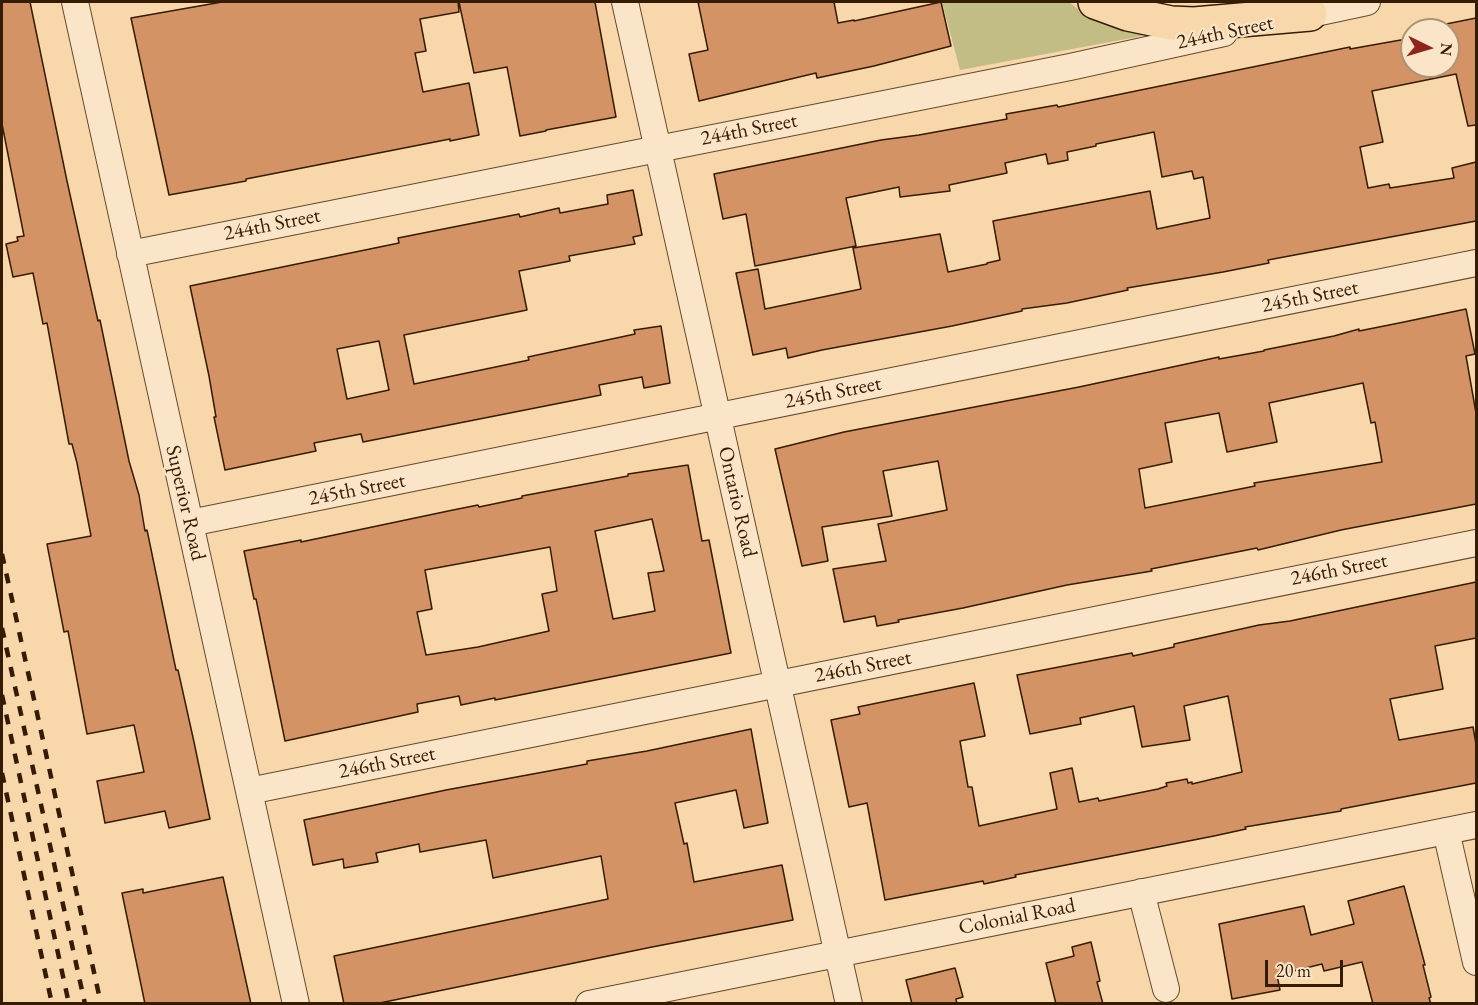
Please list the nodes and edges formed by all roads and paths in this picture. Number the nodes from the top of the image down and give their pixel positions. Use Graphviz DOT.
graph roads {
  1 [pos="75,2"];
  2 [pos="625,2"];
  3 [pos="1095,2"];
  4 [pos="1367,2"];
  5 [pos="1310,14"];
  6 [pos="658,148"];
  7 [pos="130,254"];
  8 [pos="1476,263"];
  9 [pos="718,417"];
  10 [pos="190,523"];
  11 [pos="1476,543"];
  12 [pos="778,684"];
  13 [pos="249,791"];
  14 [pos="1476,825"];
  15 [pos="1446,831"];
  16 [pos="1141,892"];
  17 [pos="838,953"];
  18 [pos="1476,962"];
  19 [pos="1166,989"];
  20 [pos="296,1004"];
  21 [pos="589,1004"];
  22 [pos="849,1004"];
  1 -- 7 [label="street, Superior Road"];
  2 -- 6 [label="street, Ontario Road"];
  3 -- 5 [label="highway"];
  4 -- 5 [label="street, 244th Street"];
  5 -- 6 [label="street, 244th Street"];
  6 -- 7 [label="street, 244th Street"];
  6 -- 9 [label="street, Ontario Road"];
  7 -- 10 [label="street, Superior Road"];
  8 -- 9 [label="street, 245th Street"];
  9 -- 10 [label="street, 245th Street"];
  9 -- 12 [label="street, Ontario Road"];
  10 -- 13 [label="street, Superior Road"];
  11 -- 12 [label="street, 246th Street"];
  12 -- 13 [label="street, 246th Street"];
  12 -- 17 [label="street, Ontario Road"];
  13 -- 20 [label="street, Superior Road"];
  14 -- 15 [label="street, Colonial Road"];
  15 -- 16 [label="street, Colonial Road"];
  15 -- 18 [label="street"];
  16 -- 17 [label="street, Colonial Road"];
  16 -- 19 [label="street"];
  17 -- 21 [label="street, Colonial Road"];
  17 -- 22 [label="street, Ontario Road"];
}
